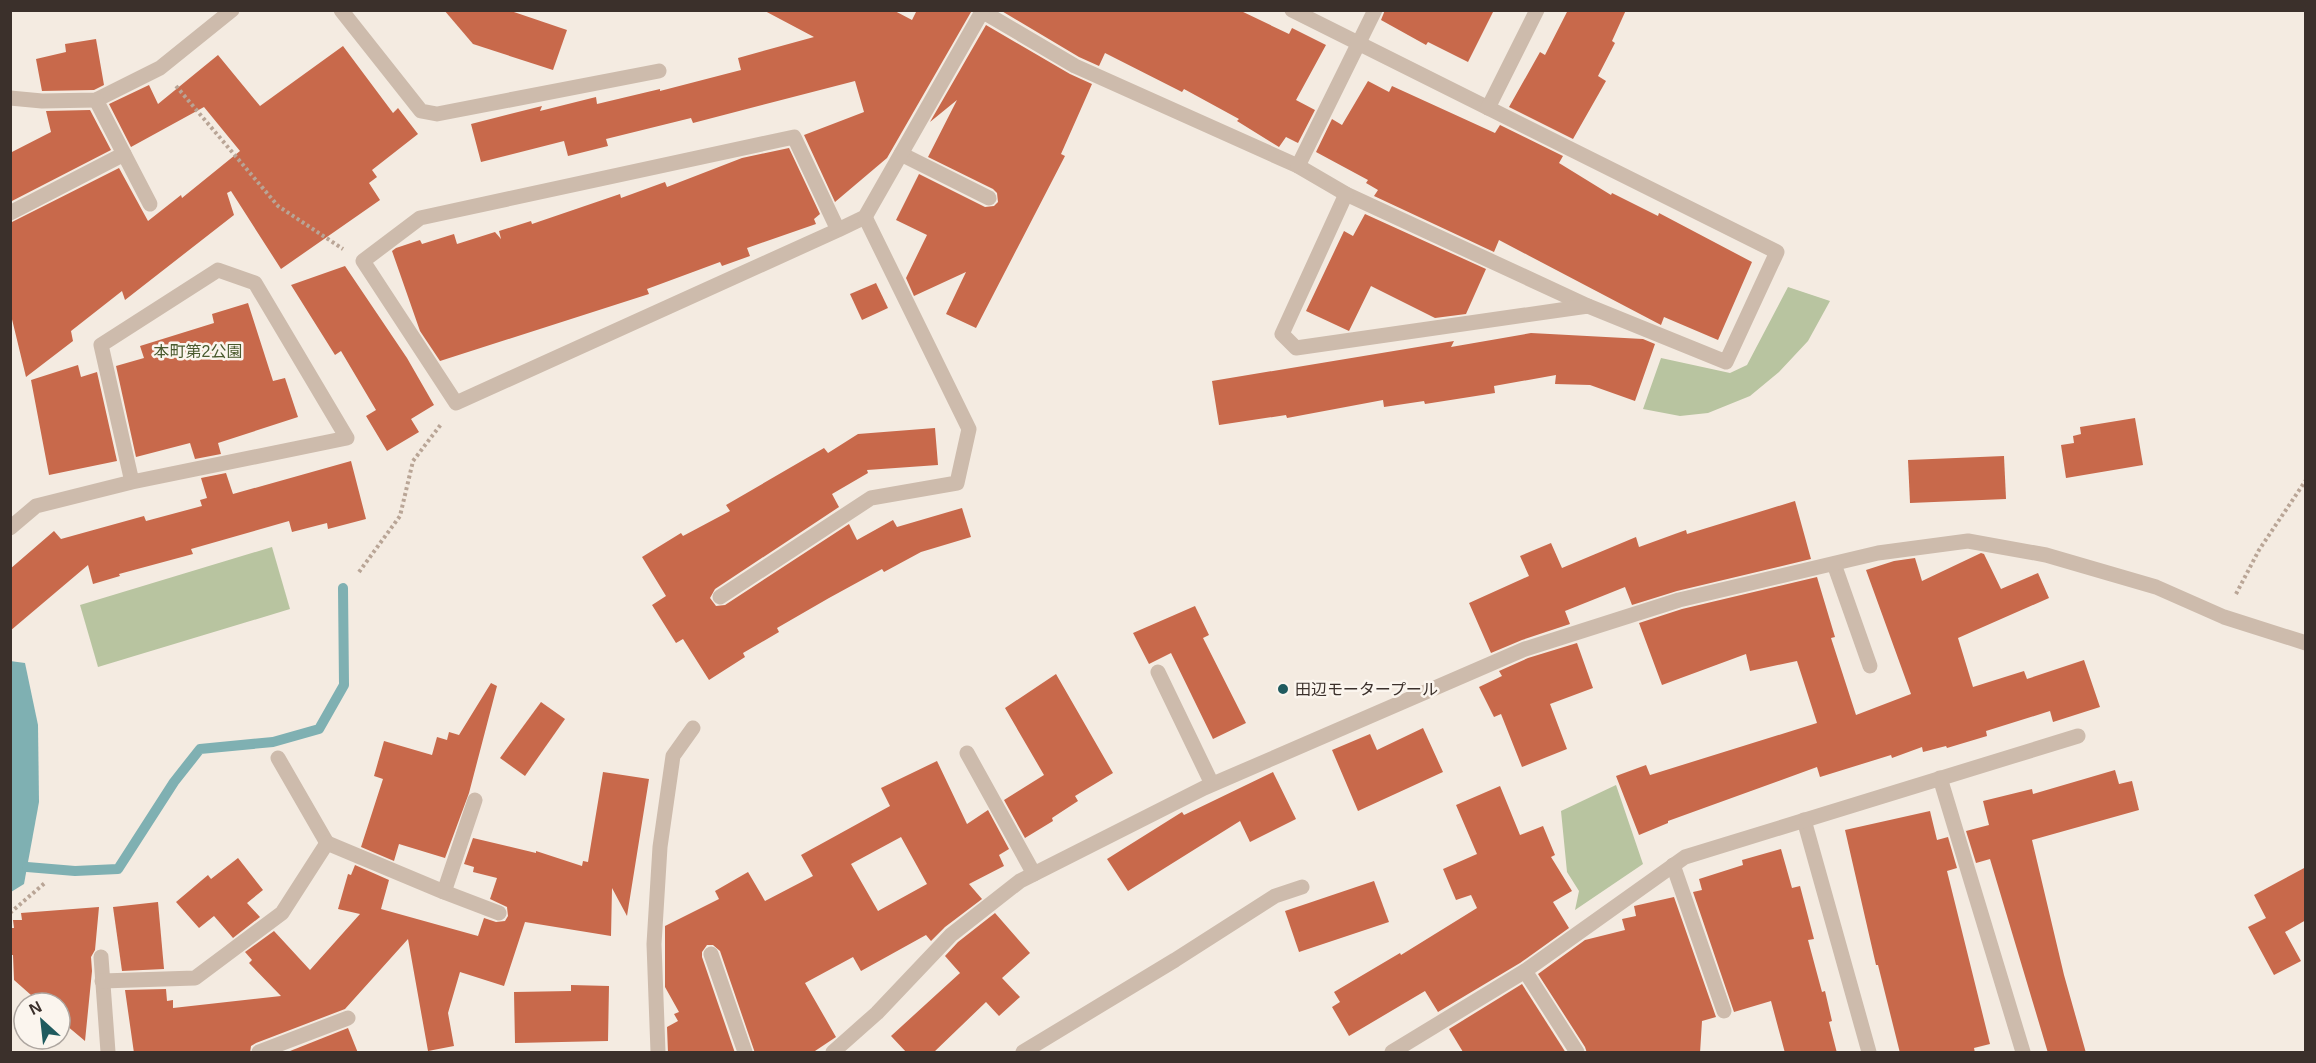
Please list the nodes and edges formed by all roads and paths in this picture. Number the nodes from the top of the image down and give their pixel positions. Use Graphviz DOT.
graph roads {
  1 [pos="232,10"];
  2 [pos="341,10"];
  3 [pos="1292,10"];
  4 [pos="1375,10"];
  5 [pos="1537,10"];
  6 [pos="982,11"];
  7 [pos="1359,44"];
  8 [pos="160,68"];
  9 [pos="659,71"];
  10 [pos="10,98"];
  11 [pos="96,100"];
  12 [pos="1488,108"];
  13 [pos="124,154"];
  14 [pos="901,154"];
  15 [pos="1298,166"];
  16 [pos="1346,194"];
  17 [pos="989,198"];
  18 [pos="150,204"];
  19 [pos="10,213"];
  20 [pos="865,217"];
  21 [pos="838,230"];
  22 [pos="364,262"];
  23 [pos="1588,306"];
  24 [pos="456,403"];
  25 [pos="2306,480"];
  26 [pos="132,483"];
  27 [pos="10,528"];
  28 [pos="1834,564"];
  29 [pos="359,572"];
  30 [pos="720,597"];
  31 [pos="2224,617"];
  32 [pos="2306,643"];
  33 [pos="1870,666"];
  34 [pos="1158,672"];
  35 [pos="693,728"];
  36 [pos="2078,736"];
  37 [pos="967,753"];
  38 [pos="278,758"];
  39 [pos="1940,778"];
  40 [pos="1212,784"];
  41 [pos="475,800"];
  42 [pos="1803,820"];
  43 [pos="327,843"];
  44 [pos="1674,865"];
  45 [pos="1034,874"];
  46 [pos="46,882"];
  47 [pos="1302,887"];
  48 [pos="444,892"];
  49 [pos="10,913"];
  50 [pos="499,913"];
  51 [pos="711,954"];
  52 [pos="101,957"];
  53 [pos="1525,970"];
  54 [pos="102,981"];
  55 [pos="1724,1011"];
  56 [pos="348,1018"];
  57 [pos="108,1053"];
  58 [pos="259,1053"];
  59 [pos="657,1053"];
  60 [pos="745,1053"];
  61 [pos="833,1053"];
  62 [pos="1023,1053"];
  63 [pos="1392,1053"];
  64 [pos="1577,1053"];
  65 [pos="1869,1053"];
  66 [pos="2023,1053"];
  1 -- 8 [label="street"];
  2 -- 9 [label="street"];
  3 -- 7 [label="street"];
  4 -- 7 [label="street"];
  5 -- 12 [label="street"];
  6 -- 14 [label="street"];
  6 -- 15 [label="street"];
  7 -- 12 [label="street"];
  7 -- 15 [label="street"];
  8 -- 11 [label="street"];
  8 -- 22 [label="path"];
  10 -- 11 [label="street"];
  11 -- 13 [label="street"];
  12 -- 23 [label="street"];
  13 -- 18 [label="street"];
  13 -- 19 [label="street"];
  14 -- 17 [label="street"];
  14 -- 20 [label="street"];
  15 -- 16 [label="street"];
  16 -- 23 [label="street"];
  16 -- 23 [label="street"];
  20 -- 21 [label="street"];
  20 -- 30 [label="street"];
  21 -- 22 [label="street"];
  21 -- 24 [label="street"];
  22 -- 24 [label="street"];
  24 -- 29 [label="path"];
  25 -- 31 [label="path"];
  26 -- 26 [label="street"];
  26 -- 27 [label="street"];
  28 -- 31 [label="street"];
  28 -- 33 [label="street"];
  28 -- 40 [label="street"];
  31 -- 32 [label="street"];
  34 -- 40 [label="street"];
  35 -- 59 [label="street"];
  36 -- 39 [label="street"];
  37 -- 45 [label="street"];
  38 -- 43 [label="street"];
  39 -- 42 [label="street"];
  39 -- 66 [label="street"];
  40 -- 45 [label="street"];
  41 -- 48 [label="street"];
  42 -- 44 [label="street"];
  42 -- 65 [label="street"];
  43 -- 48 [label="street"];
  43 -- 54 [label="street"];
  44 -- 53 [label="street"];
  44 -- 55 [label="street"];
  45 -- 61 [label="street"];
  46 -- 49 [label="path"];
  47 -- 62 [label="street"];
  48 -- 50 [label="street"];
  51 -- 60 [label="street"];
  52 -- 54 [label="street"];
  53 -- 63 [label="street"];
  53 -- 64 [label="street"];
  54 -- 57 [label="street"];
  56 -- 58 [label="street"];
}
